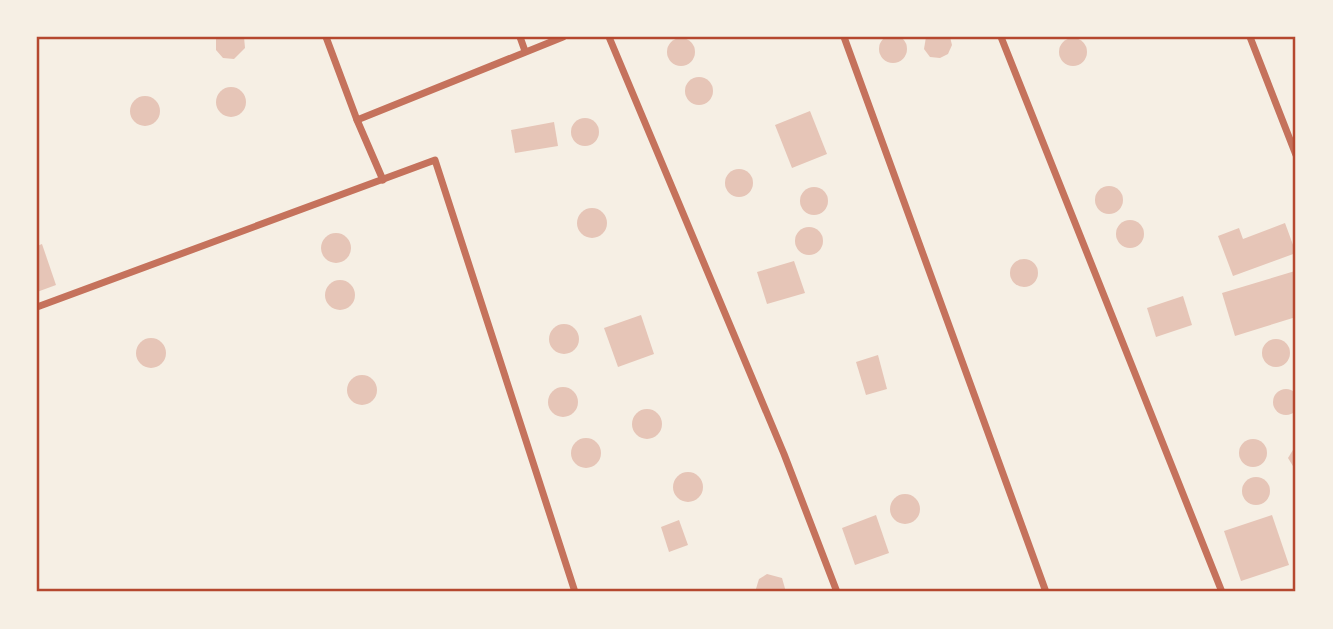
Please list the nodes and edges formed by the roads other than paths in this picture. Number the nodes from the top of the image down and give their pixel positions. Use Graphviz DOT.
graph roads {
  1 [pos="326,37"];
  2 [pos="520,37"];
  3 [pos="563,37"];
  4 [pos="609,37"];
  5 [pos="844,37"];
  6 [pos="1001,37"];
  7 [pos="1250,37"];
  8 [pos="525,51"];
  9 [pos="357,120"];
  10 [pos="1296,155"];
  11 [pos="383,180"];
  12 [pos="37,307"];
  13 [pos="575,592"];
  14 [pos="837,592"];
  15 [pos="1046,592"];
  16 [pos="1222,592"];
  1 -- 9 [label="street"];
  2 -- 8 [label="street"];
  3 -- 8 [label="street"];
  4 -- 14 [label="street"];
  5 -- 15 [label="street"];
  6 -- 16 [label="street"];
  7 -- 10 [label="street"];
  8 -- 9 [label="street"];
  9 -- 11 [label="street"];
  11 -- 12 [label="street"];
  11 -- 13 [label="street"];
}
